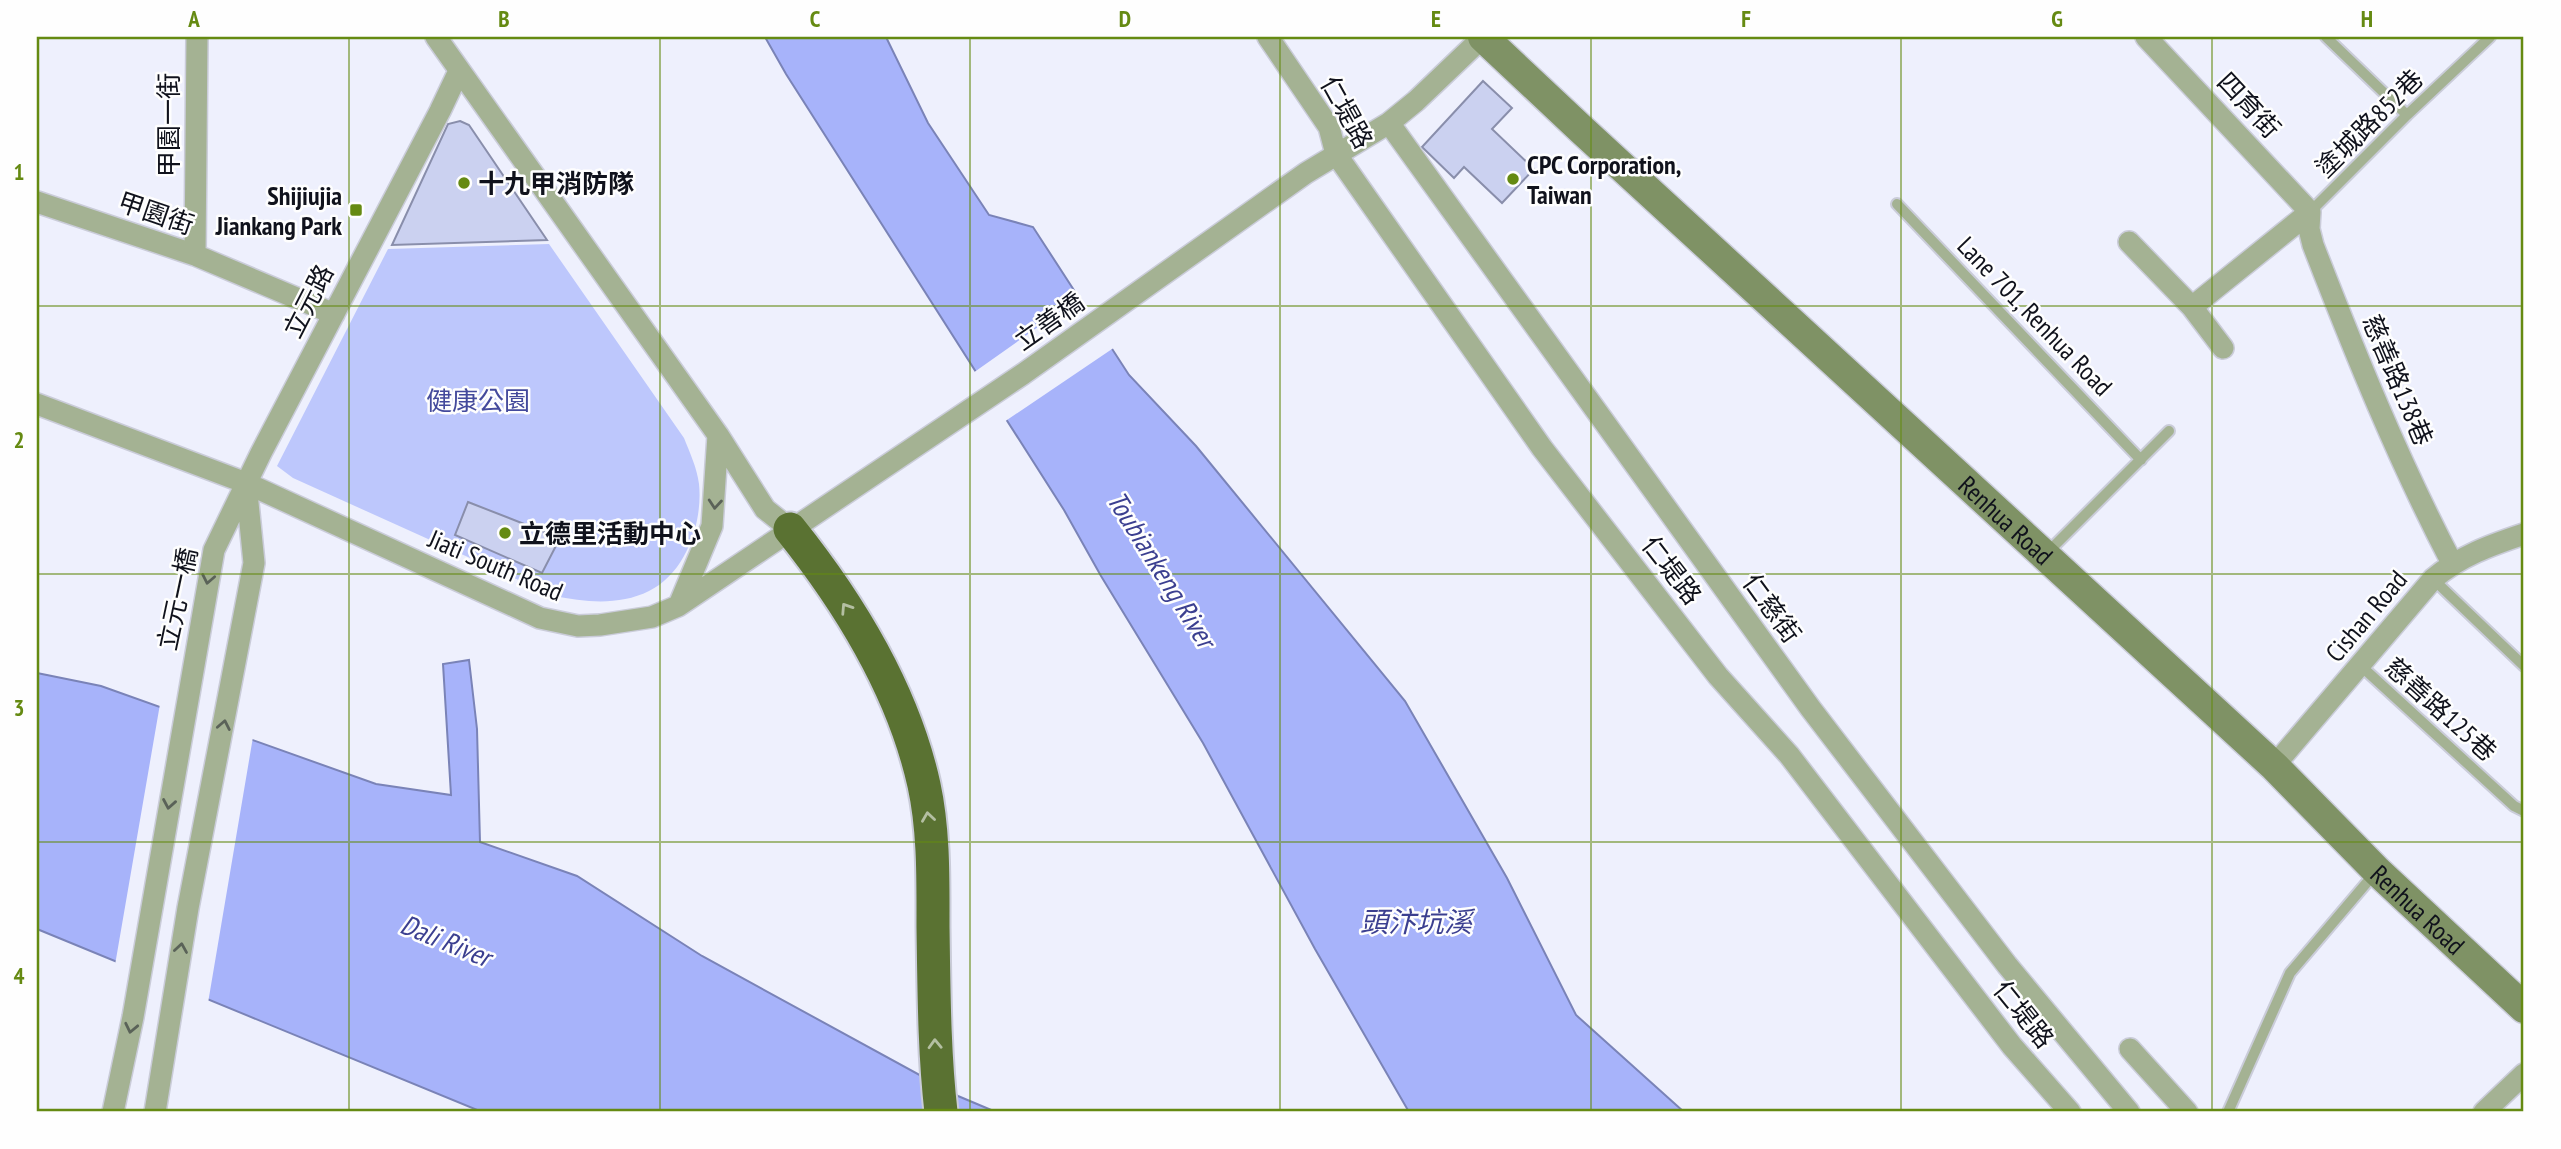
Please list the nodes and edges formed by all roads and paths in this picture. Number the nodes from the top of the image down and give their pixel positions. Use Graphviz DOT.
graph roads {
  1 [pos="197,37"];
  2 [pos="436,37"];
  3 [pos="1268,37"];
  4 [pos="1483,37"];
  5 [pos="2146,37"];
  6 [pos="2326,37"];
  7 [pos="2490,37"];
  8 [pos="458,71"];
  9 [pos="2407,115"];
  10 [pos="1389,123"];
  11 [pos="1336,153"];
  12 [pos="37,202"];
  13 [pos="1897,204"];
  14 [pos="2310,212"];
  15 [pos="2129,242"];
  16 [pos="195,256"];
  17 [pos="2192,307"];
  18 [pos="334,314"];
  19 [pos="2223,348"];
  20 [pos="37,404"];
  21 [pos="2169,431"];
  22 [pos="718,435"];
  23 [pos="2141,460"];
  24 [pos="246,483"];
  25 [pos="240,519"];
  26 [pos="790,529"];
  27 [pos="2524,534"];
  28 [pos="2044,556"];
  29 [pos="2452,563"];
  30 [pos="2433,579"];
  31 [pos="678,606"];
  32 [pos="2361,666"];
  33 [pos="2524,666"];
  34 [pos="2274,766"];
  35 [pos="2524,811"];
  36 [pos="2376,871"];
  37 [pos="2524,1008"];
  38 [pos="2130,1049"];
  39 [pos="2524,1074"];
  40 [pos="113,1112"];
  41 [pos="155,1112"];
  42 [pos="941,1112"];
  43 [pos="2070,1112"];
  44 [pos="2129,1112"];
  45 [pos="2186,1112"];
  46 [pos="2228,1112"];
  47 [pos="2484,1112"];
  1 -- 16 [label="street, 甲園一街"];
  2 -- 8 [label="street"];
  3 -- 11 [label="street, 仁堤路"];
  4 -- 10 [label="street, 立善橋"];
  4 -- 28 [label="main road, Renhua Road"];
  5 -- 14 [label="street, 四育街"];
  6 -- 9 [label="lane"];
  7 -- 9 [label="lane, 塗城路852巷"];
  8 -- 18 [label="street, 立元路"];
  8 -- 22 [label="street"];
  9 -- 14 [label="lane, 塗城路852巷"];
  10 -- 11 [label="street, 立善橋"];
  10 -- 44 [label="street, 仁慈街"];
  11 -- 26 [label="street, 立善橋"];
  11 -- 43 [label="street, 仁堤路"];
  12 -- 16 [label="street, 甲園街"];
  13 -- 23 [label="lane, Lane 701, Renhua Road"];
  14 -- 17 [label="street"];
  14 -- 29 [label="street, 慈善路138巷"];
  15 -- 17 [label="street"];
  16 -- 18 [label="street, 甲園街"];
  17 -- 19 [label="street"];
  18 -- 24 [label="street, 立元路"];
  20 -- 24 [label="street, Jiati South Road"];
  21 -- 23 [label="lane"];
  22 -- 26 [label="street"];
  22 -- 31 [label="street, one-way"];
  23 -- 28 [label="lane"];
  24 -- 25 [label="street"];
  24 -- 31 [label="street, Jiati South Road"];
  25 -- 40 [label="street, 立元一橋, one-way"];
  41 -- 25 [label="street, one-way"];
  26 -- 31 [label="street, Jiati South Road"];
  42 -- 26 [label="highway, one-way"];
  27 -- 29 [label="street, Cishan Road"];
  28 -- 34 [label="main road, Renhua Road"];
  29 -- 30 [label="street, Cishan Road"];
  30 -- 32 [label="street, Cishan Road"];
  30 -- 33 [label="lane"];
  32 -- 34 [label="street, Cishan Road"];
  32 -- 35 [label="lane, 慈善路125巷"];
  34 -- 36 [label="main road, Renhua Road"];
  36 -- 37 [label="main road, Renhua Road"];
  36 -- 46 [label="lane"];
  38 -- 45 [label="street"];
  39 -- 47 [label="street"];
}
